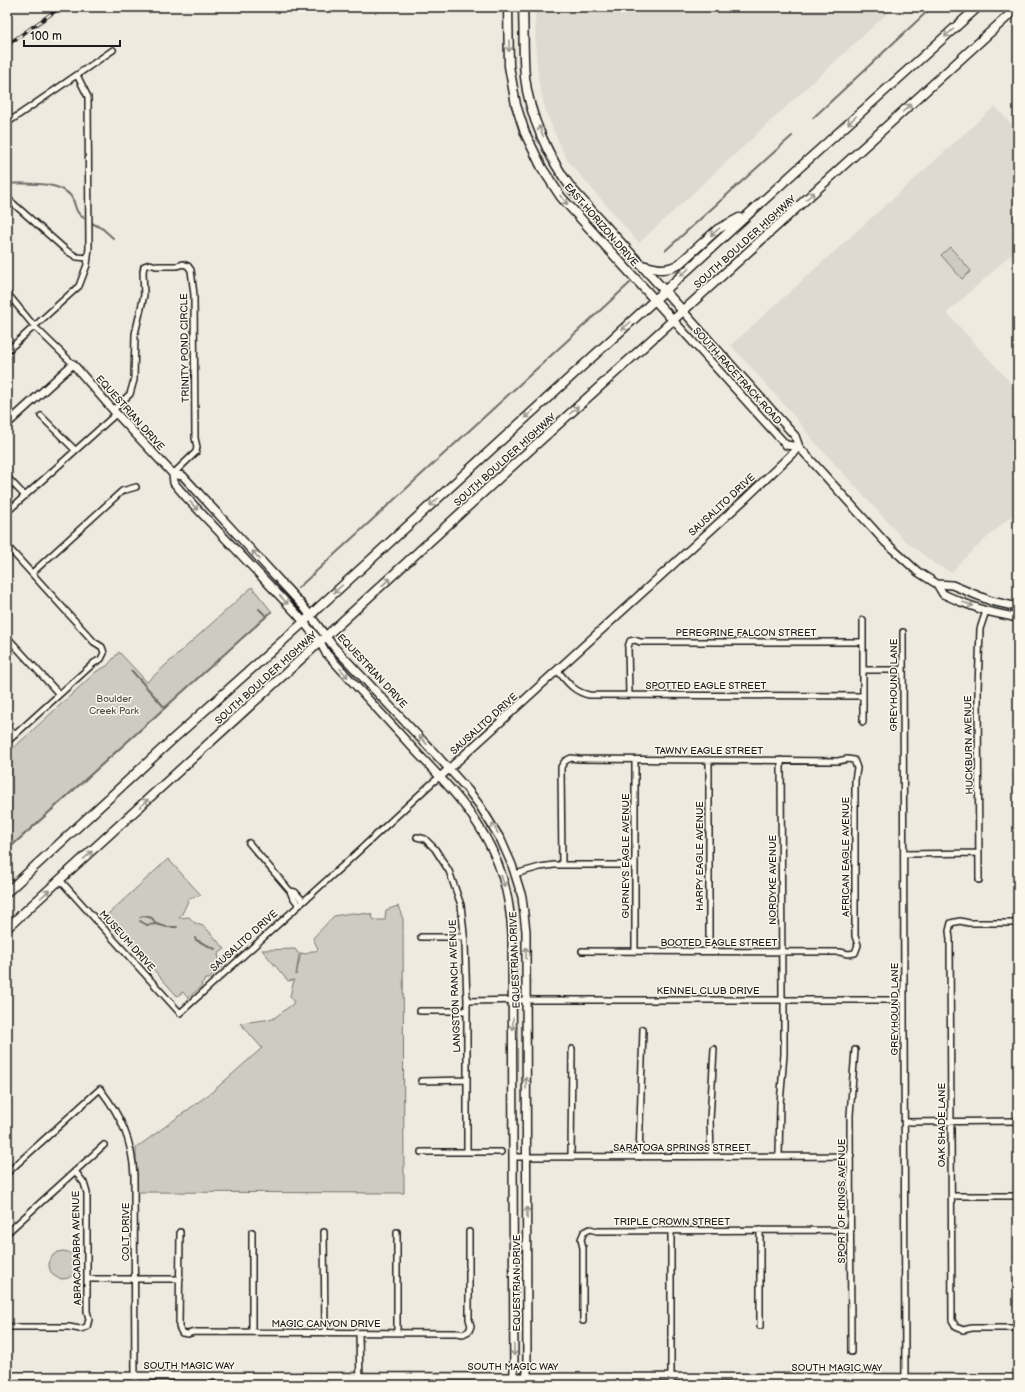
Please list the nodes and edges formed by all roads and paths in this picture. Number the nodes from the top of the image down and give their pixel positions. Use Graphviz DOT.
graph roads {
  1 [pos="508,7"];
  2 [pos="523,7"];
  3 [pos="978,7"];
  4 [pos="1018,7"];
  5 [pos="113,50"];
  6 [pos="524,64"];
  7 [pos="509,66"];
  8 [pos="77,75"];
  9 [pos="7,123"];
  10 [pos="562,176"];
  11 [pos="549,178"];
  12 [pos="7,198"];
  13 [pos="749,213"];
  14 [pos="88,258"];
  15 [pos="642,265"];
  16 [pos="665,290"];
  17 [pos="7,294"];
  18 [pos="654,300"];
  19 [pos="674,301"];
  20 [pos="664,310"];
  21 [pos="683,311"];
  22 [pos="673,320"];
  23 [pos="34,326"];
  24 [pos="7,351"];
  25 [pos="73,364"];
  26 [pos="115,412"];
  27 [pos="41,416"];
  28 [pos="7,424"];
  29 [pos="799,447"];
  30 [pos="75,450"];
  31 [pos="173,474"];
  32 [pos="7,477"];
  33 [pos="136,487"];
  34 [pos="25,496"];
  35 [pos="7,512"];
  36 [pos="7,546"];
  37 [pos="32,573"];
  38 [pos="936,584"];
  39 [pos="1018,607"];
  40 [pos="986,611"];
  41 [pos="311,615"];
  42 [pos="1018,618"];
  43 [pos="863,620"];
  44 [pos="304,622"];
  45 [pos="903,632"];
  46 [pos="327,636"];
  47 [pos="7,637"];
  48 [pos="320,642"];
  49 [pos="863,642"];
  50 [pos="863,670"];
  51 [pos="903,670"];
  52 [pos="558,671"];
  53 [pos="59,694"];
  54 [pos="629,695"];
  55 [pos="863,696"];
  56 [pos="863,722"];
  57 [pos="7,726"];
  58 [pos="15,735"];
  59 [pos="7,742"];
  60 [pos="635,760"];
  61 [pos="709,760"];
  62 [pos="781,760"];
  63 [pos="854,760"];
  64 [pos="449,769"];
  65 [pos="440,777"];
  66 [pos="417,836"];
  67 [pos="249,843"];
  68 [pos="979,853"];
  69 [pos="904,854"];
  70 [pos="562,865"];
  71 [pos="636,865"];
  72 [pos="515,874"];
  73 [pos="60,880"];
  74 [pos="979,880"];
  75 [pos="7,892"];
  76 [pos="301,903"];
  77 [pos="1018,923"];
  78 [pos="7,928"];
  79 [pos="421,937"];
  80 [pos="464,937"];
  81 [pos="582,951"];
  82 [pos="635,951"];
  83 [pos="709,952"];
  84 [pos="782,952"];
  85 [pos="855,953"];
  86 [pos="513,1000"];
  87 [pos="526,1000"];
  88 [pos="783,1000"];
  89 [pos="904,1000"];
  90 [pos="467,1001"];
  91 [pos="420,1011"];
  92 [pos="467,1011"];
  93 [pos="180,1013"];
  94 [pos="643,1029"];
  95 [pos="572,1049"];
  96 [pos="714,1049"];
  97 [pos="855,1050"];
  98 [pos="467,1080"];
  99 [pos="421,1081"];
  100 [pos="951,1121"];
  101 [pos="1018,1121"];
  102 [pos="904,1122"];
  103 [pos="104,1145"];
  104 [pos="421,1152"];
  105 [pos="467,1152"];
  106 [pos="501,1152"];
  107 [pos="710,1156"];
  108 [pos="779,1156"];
  109 [pos="851,1156"];
  110 [pos="513,1157"];
  111 [pos="526,1157"];
  112 [pos="571,1157"];
  113 [pos="639,1157"];
  114 [pos="75,1172"];
  115 [pos="7,1173"];
  116 [pos="952,1196"];
  117 [pos="1018,1196"];
  118 [pos="760,1230"];
  119 [pos="851,1230"];
  120 [pos="671,1231"];
  121 [pos="180,1232"];
  122 [pos="252,1232"];
  123 [pos="324,1232"];
  124 [pos="397,1232"];
  125 [pos="469,1232"];
  126 [pos="7,1233"];
  127 [pos="135,1279"];
  128 [pos="180,1279"];
  129 [pos="87,1280"];
  130 [pos="583,1321"];
  131 [pos="760,1326"];
  132 [pos="7,1327"];
  133 [pos="1018,1328"];
  134 [pos="252,1332"];
  135 [pos="324,1332"];
  136 [pos="359,1333"];
  137 [pos="397,1333"];
  138 [pos="851,1352"];
  139 [pos="7,1376"];
  140 [pos="135,1376"];
  141 [pos="360,1376"];
  142 [pos="1018,1378"];
  143 [pos="514,1381"];
  144 [pos="527,1381"];
  145 [pos="671,1381"];
  146 [pos="905,1382"];
  147 [pos="135,1385"];
  148 [pos="360,1385"];
  1 -- 7 [label="main road, EAST HORIZON DRIVE, one-way"];
  2 -- 6 [label="main road, EAST HORIZON DRIVE"];
  3 -- 13 [label="main road, SOUTH BOULDER HIGHWAY, one-way"];
  21 -- 4 [label="main road, SOUTH BOULDER HIGHWAY, one-way"];
  5 -- 8 [label="street"];
  6 -- 7 [label="main road"];
  10 -- 6 [label="main road, EAST HORIZON DRIVE, one-way"];
  7 -- 11 [label="main road, EAST HORIZON DRIVE"];
  8 -- 9 [label="street"];
  8 -- 14 [label="street"];
  10 -- 11 [label="main road"];
  10 -- 15 [label="main road, EAST HORIZON DRIVE"];
  11 -- 18 [label="main road, EAST HORIZON DRIVE, one-way"];
  12 -- 14 [label="street"];
  13 -- 15 [label="main road, one-way"];
  13 -- 16 [label="main road, SOUTH BOULDER HIGHWAY, one-way"];
  14 -- 23 [label="street"];
  15 -- 16 [label="main road, EAST HORIZON DRIVE"];
  16 -- 18 [label="main road, SOUTH BOULDER HIGHWAY"];
  16 -- 19 [label="main road, EAST HORIZON DRIVE"];
  17 -- 23 [label="street"];
  18 -- 20 [label="main road, EAST HORIZON DRIVE"];
  18 -- 41 [label="main road, SOUTH BOULDER HIGHWAY, one-way"];
  19 -- 21 [label="main road, SOUTH RACETRACK ROAD"];
  20 -- 22 [label="main road, SOUTH RACETRACK ROAD"];
  21 -- 22 [label="main road, SOUTH BOULDER HIGHWAY"];
  21 -- 29 [label="street, SOUTH RACETRACK ROAD"];
  22 -- 29 [label="street, SOUTH RACETRACK ROAD"];
  46 -- 22 [label="main road, SOUTH BOULDER HIGHWAY, one-way"];
  23 -- 24 [label="street"];
  23 -- 25 [label="street"];
  25 -- 26 [label="street, EQUESTRIAN DRIVE"];
  25 -- 28 [label="street"];
  26 -- 30 [label="street"];
  26 -- 31 [label="street, EQUESTRIAN DRIVE"];
  26 -- 31 [label="street, TRINITY POND CIRCLE"];
  27 -- 30 [label="street"];
  29 -- 38 [label="street, SOUTH RACETRACK ROAD"];
  29 -- 52 [label="street, SAUSALITO DRIVE"];
  30 -- 34 [label="street"];
  41 -- 31 [label="street, EQUESTRIAN DRIVE, one-way"];
  31 -- 44 [label="street, EQUESTRIAN DRIVE, one-way"];
  32 -- 34 [label="street"];
  33 -- 37 [label="street"];
  34 -- 35 [label="street"];
  36 -- 37 [label="street"];
  37 -- 53 [label="street"];
  38 -- 39 [label="street, SOUTH RACETRACK ROAD"];
  38 -- 40 [label="street, SOUTH RACETRACK ROAD, one-way"];
  40 -- 42 [label="street, SOUTH RACETRACK ROAD"];
  40 -- 68 [label="street, HUCKBURN AVENUE"];
  41 -- 44 [label="main road, SOUTH BOULDER HIGHWAY"];
  41 -- 46 [label="street, EQUESTRIAN DRIVE"];
  43 -- 49 [label="street"];
  44 -- 48 [label="street, EQUESTRIAN DRIVE"];
  44 -- 75 [label="main road, SOUTH BOULDER HIGHWAY"];
  45 -- 51 [label="street, GREYHOUND LANE"];
  46 -- 48 [label="main road, SOUTH BOULDER HIGHWAY"];
  64 -- 46 [label="street, EQUESTRIAN DRIVE, one-way"];
  47 -- 53 [label="street"];
  48 -- 65 [label="street, EQUESTRIAN DRIVE, one-way"];
  73 -- 48 [label="main road, SOUTH BOULDER HIGHWAY, one-way"];
  49 -- 50 [label="street"];
  49 -- 54 [label="street, PEREGRINE FALCON STREET"];
  50 -- 51 [label="street"];
  50 -- 55 [label="street"];
  51 -- 69 [label="street, GREYHOUND LANE"];
  52 -- 54 [label="street, SPOTTED EAGLE STREET"];
  52 -- 64 [label="street, SAUSALITO DRIVE"];
  53 -- 58 [label="street"];
  54 -- 55 [label="street, SPOTTED EAGLE STREET"];
  55 -- 56 [label="street"];
  57 -- 58 [label="street"];
  58 -- 59 [label="street"];
  60 -- 61 [label="street, TAWNY EAGLE STREET"];
  60 -- 70 [label="street, TAWNY EAGLE STREET"];
  60 -- 71 [label="street, GURNEYS EAGLE AVENUE"];
  61 -- 62 [label="street, TAWNY EAGLE STREET"];
  61 -- 83 [label="street, HARPY EAGLE AVENUE"];
  62 -- 63 [label="street, TAWNY EAGLE STREET"];
  62 -- 84 [label="street, NORDYKE AVENUE"];
  63 -- 85 [label="street, AFRICAN EAGLE AVENUE"];
  64 -- 65 [label="street, SAUSALITO DRIVE"];
  72 -- 64 [label="street, EQUESTRIAN DRIVE, one-way"];
  65 -- 76 [label="street, SAUSALITO DRIVE"];
  65 -- 86 [label="street, EQUESTRIAN DRIVE, one-way"];
  66 -- 80 [label="street, LANGSTON RANCH AVENUE"];
  67 -- 76 [label="street"];
  68 -- 69 [label="street"];
  68 -- 74 [label="street, HUCKBURN AVENUE"];
  69 -- 89 [label="street, GREYHOUND LANE"];
  70 -- 71 [label="street"];
  70 -- 72 [label="street"];
  71 -- 82 [label="street, GURNEYS EAGLE AVENUE"];
  87 -- 72 [label="street, EQUESTRIAN DRIVE, one-way"];
  78 -- 73 [label="main road, SOUTH BOULDER HIGHWAY, one-way"];
  73 -- 93 [label="street, MUSEUM DRIVE"];
  76 -- 93 [label="street, SAUSALITO DRIVE"];
  77 -- 100 [label="street, OAK SHADE LANE"];
  79 -- 80 [label="street"];
  80 -- 90 [label="street, LANGSTON RANCH AVENUE"];
  81 -- 82 [label="street, BOOTED EAGLE STREET"];
  82 -- 83 [label="street, BOOTED EAGLE STREET"];
  83 -- 84 [label="street, BOOTED EAGLE STREET"];
  84 -- 85 [label="street, BOOTED EAGLE STREET"];
  84 -- 88 [label="street, NORDYKE AVENUE"];
  86 -- 87 [label="street, KENNEL CLUB DRIVE"];
  86 -- 90 [label="street, KENNEL CLUB DRIVE"];
  86 -- 110 [label="street, EQUESTRIAN DRIVE, one-way"];
  87 -- 88 [label="street, KENNEL CLUB DRIVE"];
  111 -- 87 [label="street, EQUESTRIAN DRIVE, one-way"];
  88 -- 89 [label="street, KENNEL CLUB DRIVE"];
  88 -- 108 [label="street, NORDYKE AVENUE"];
  89 -- 102 [label="street, GREYHOUND LANE"];
  90 -- 92 [label="street, LANGSTON RANCH AVENUE"];
  91 -- 92 [label="street"];
  92 -- 98 [label="street, LANGSTON RANCH AVENUE"];
  94 -- 113 [label="street"];
  95 -- 112 [label="street"];
  96 -- 107 [label="street"];
  97 -- 109 [label="street, SPORT OF KINGS AVENUE"];
  98 -- 99 [label="street"];
  98 -- 105 [label="street, LANGSTON RANCH AVENUE"];
  100 -- 101 [label="street"];
  100 -- 102 [label="street"];
  100 -- 116 [label="street, OAK SHADE LANE"];
  102 -- 146 [label="street, GREYHOUND LANE"];
  103 -- 114 [label="street"];
  104 -- 105 [label="street"];
  105 -- 106 [label="street"];
  107 -- 108 [label="street, SARATOGA SPRINGS STREET"];
  107 -- 113 [label="street, SARATOGA SPRINGS STREET"];
  108 -- 109 [label="street, SARATOGA SPRINGS STREET"];
  109 -- 119 [label="street, SPORT OF KINGS AVENUE"];
  110 -- 111 [label="street, SARATOGA SPRINGS STREET"];
  110 -- 143 [label="street, EQUESTRIAN DRIVE, one-way"];
  111 -- 112 [label="street, SARATOGA SPRINGS STREET"];
  144 -- 111 [label="street, EQUESTRIAN DRIVE, one-way"];
  112 -- 113 [label="street, SARATOGA SPRINGS STREET"];
  114 -- 126 [label="street"];
  114 -- 129 [label="street, ABRACADABRA AVENUE"];
  115 -- 127 [label="street, COLT DRIVE"];
  116 -- 117 [label="street"];
  116 -- 133 [label="street, OAK SHADE LANE"];
  118 -- 119 [label="street, TRIPLE CROWN STREET"];
  118 -- 120 [label="street, TRIPLE CROWN STREET"];
  118 -- 131 [label="street"];
  119 -- 138 [label="street, SPORT OF KINGS AVENUE"];
  120 -- 130 [label="street, TRIPLE CROWN STREET"];
  120 -- 145 [label="street"];
  121 -- 128 [label="street"];
  122 -- 134 [label="street"];
  123 -- 135 [label="street"];
  124 -- 137 [label="street"];
  125 -- 137 [label="street, MAGIC CANYON DRIVE"];
  127 -- 128 [label="street"];
  127 -- 129 [label="street"];
  127 -- 140 [label="street, COLT DRIVE"];
  128 -- 134 [label="street, MAGIC CANYON DRIVE"];
  129 -- 132 [label="street, ABRACADABRA AVENUE"];
  134 -- 135 [label="street, MAGIC CANYON DRIVE"];
  135 -- 136 [label="street, MAGIC CANYON DRIVE"];
  136 -- 137 [label="street, MAGIC CANYON DRIVE"];
  136 -- 141 [label="street"];
  139 -- 140 [label="street, SOUTH MAGIC WAY"];
  140 -- 141 [label="street, SOUTH MAGIC WAY"];
  140 -- 147 [label="street, COLT DRIVE"];
  141 -- 143 [label="street, SOUTH MAGIC WAY"];
  141 -- 148 [label="street"];
  142 -- 146 [label="street, SOUTH MAGIC WAY"];
  143 -- 144 [label="street, SOUTH MAGIC WAY"];
  144 -- 145 [label="street, SOUTH MAGIC WAY"];
  145 -- 146 [label="street, SOUTH MAGIC WAY"];
}
